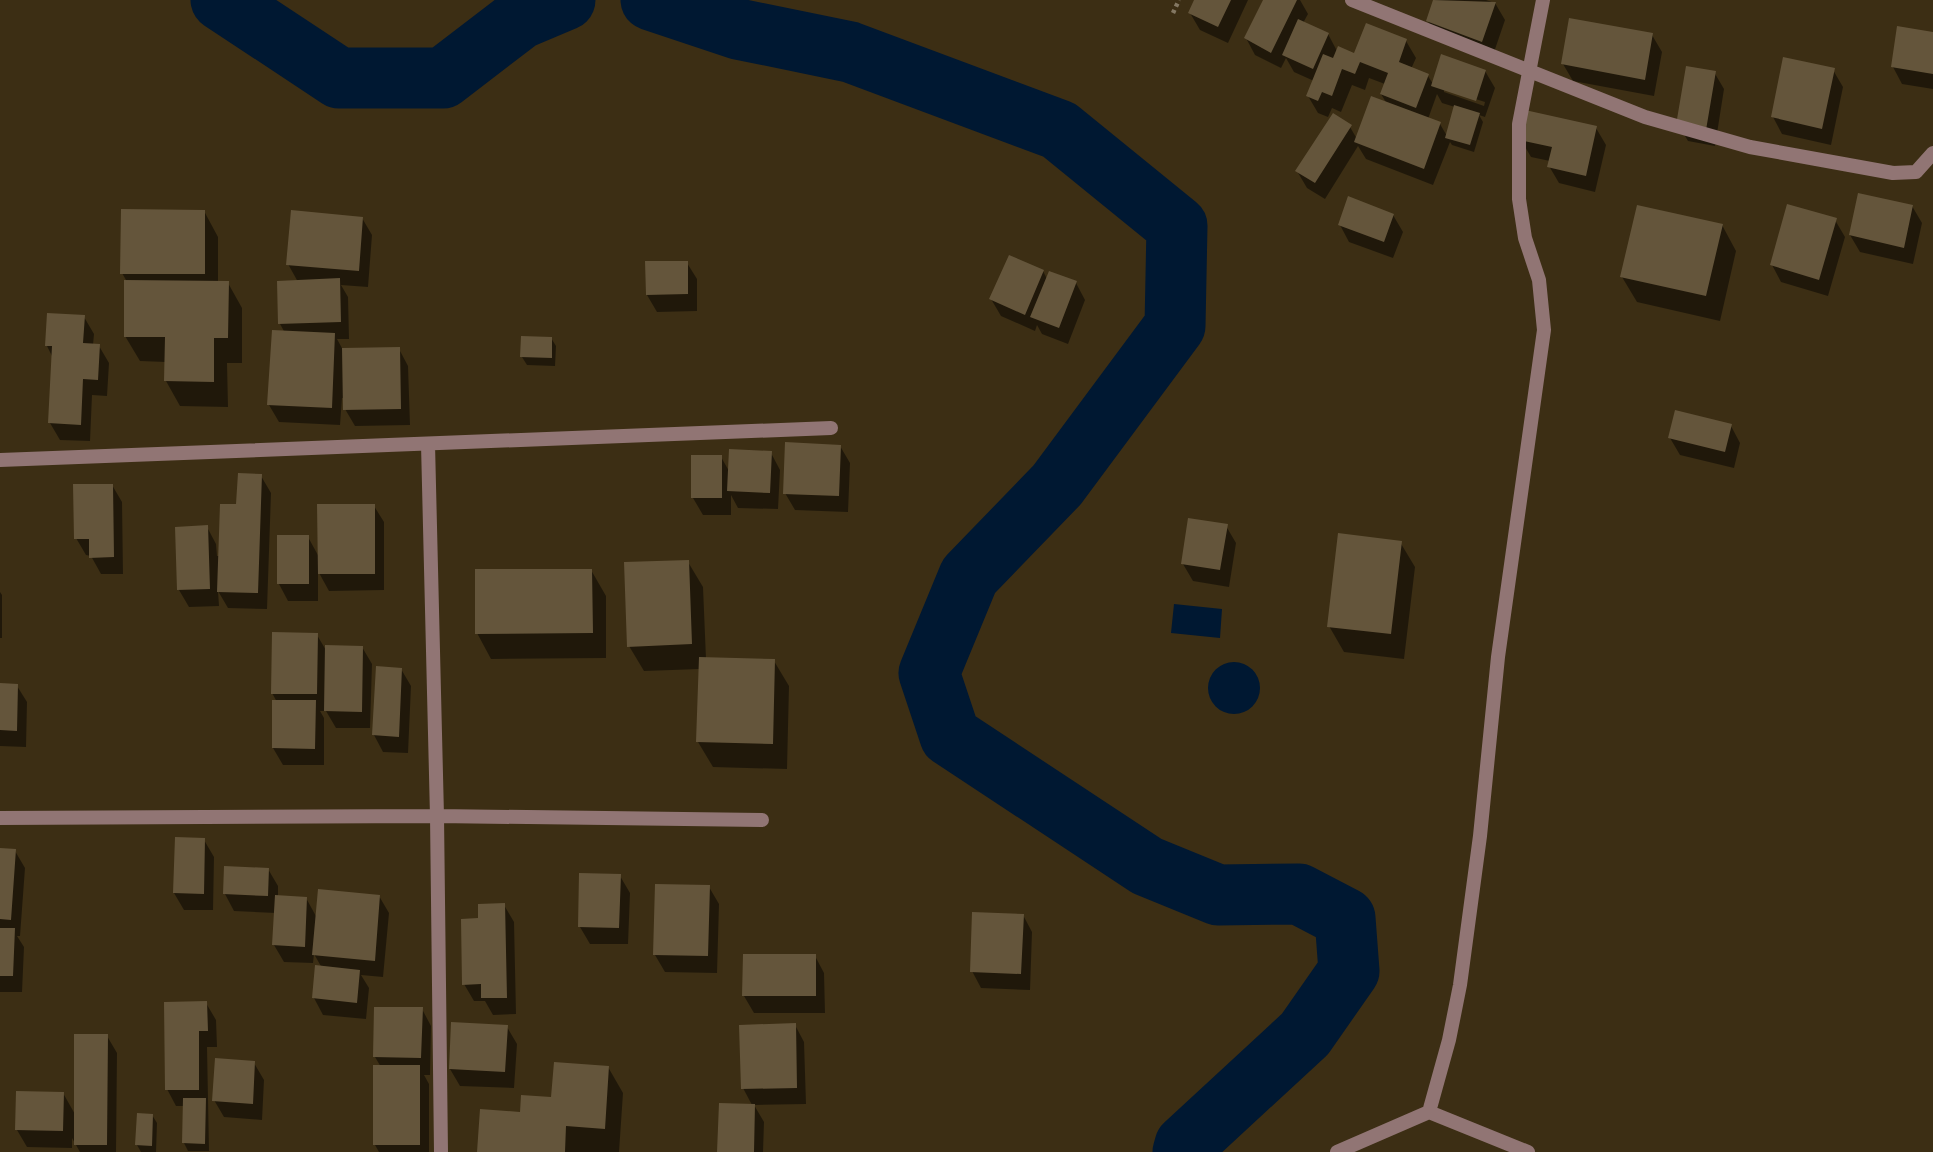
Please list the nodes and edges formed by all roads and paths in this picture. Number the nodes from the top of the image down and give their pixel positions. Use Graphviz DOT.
graph roads {
  1 [pos="1179,0"];
  2 [pos="1352,0"];
  3 [pos="1544,0"];
  4 [pos="1172,13"];
  5 [pos="1528,69"];
  6 [pos="1933,153"];
  7 [pos="831,428"];
  8 [pos="428,444"];
  9 [pos="0,460"];
  10 [pos="436,816"];
  11 [pos="0,818"];
  12 [pos="762,820"];
  13 [pos="1429,1112"];
  14 [pos="440,1152"];
  15 [pos="1336,1152"];
  16 [pos="1528,1152"];
  1 -- 4 [label="path"];
  2 -- 5 [label="street"];
  3 -- 5 [label="street"];
  5 -- 6 [label="street"];
  5 -- 13 [label="street"];
  7 -- 8 [label="street"];
  8 -- 9 [label="street"];
  8 -- 10 [label="street"];
  10 -- 11 [label="street"];
  10 -- 12 [label="street"];
  10 -- 14 [label="street"];
  13 -- 15 [label="street"];
  13 -- 16 [label="street"];
}
